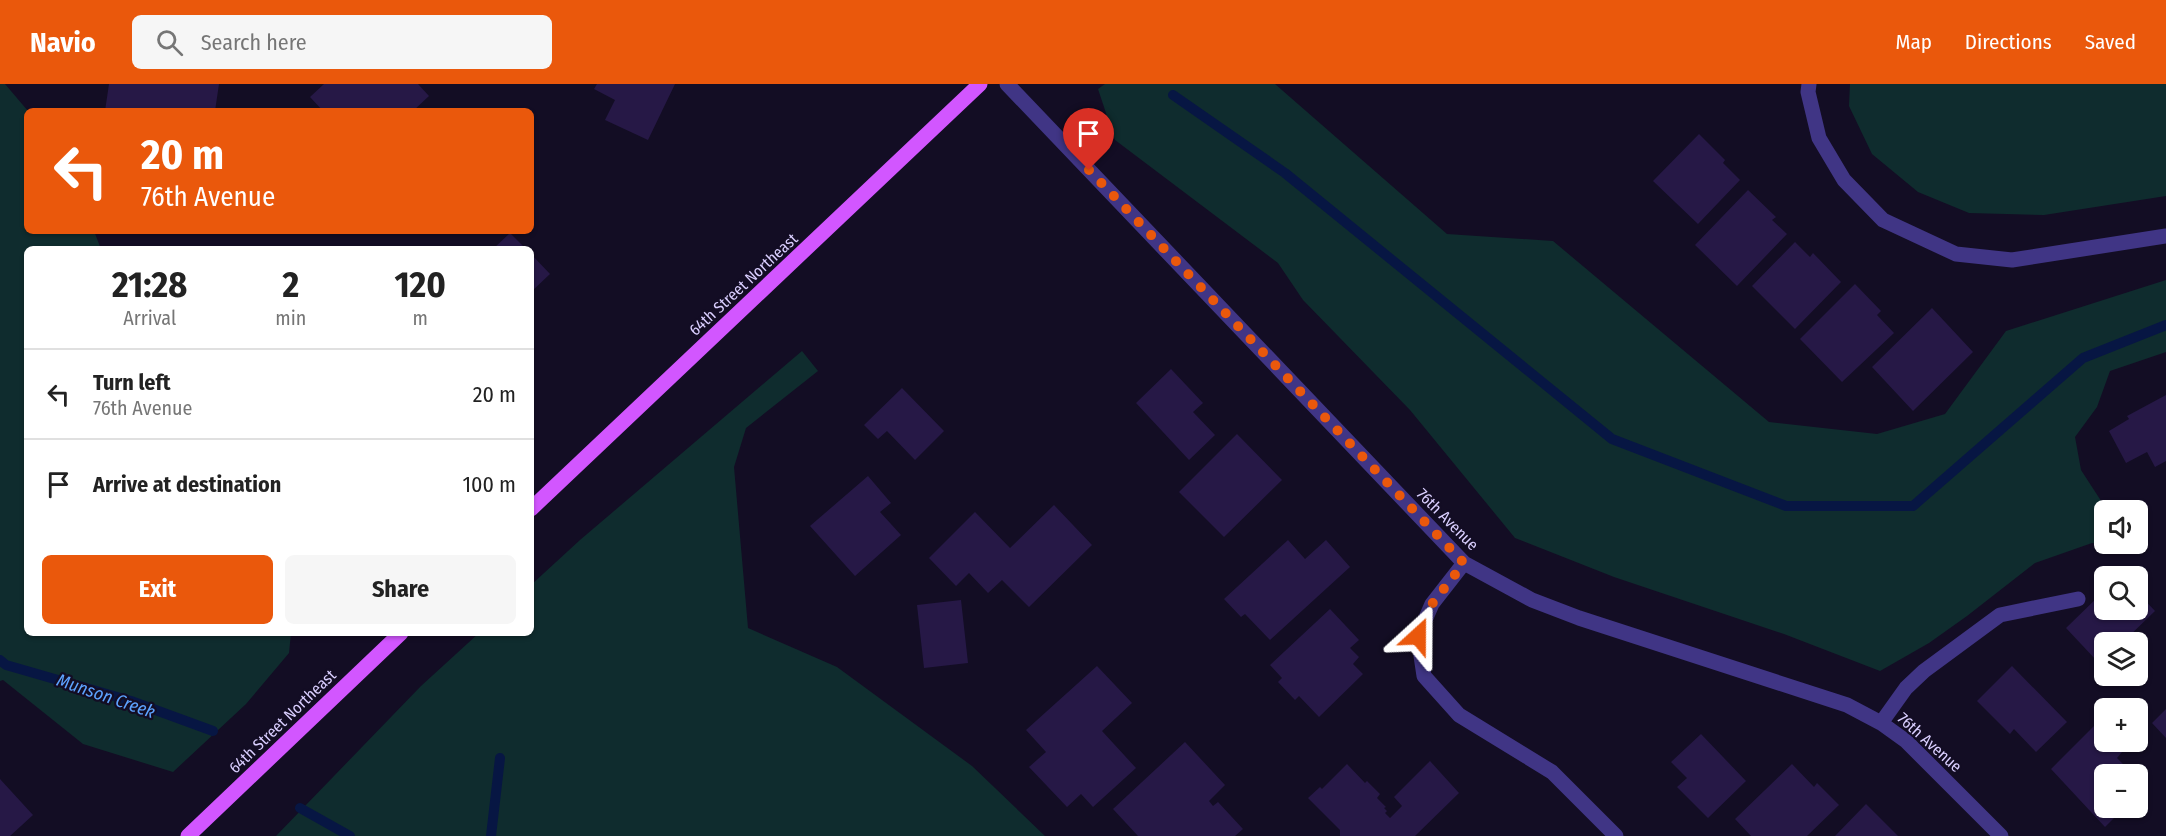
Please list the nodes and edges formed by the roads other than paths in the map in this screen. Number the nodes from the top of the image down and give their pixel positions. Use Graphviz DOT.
graph roads {
  1 [pos="980,84"];
  2 [pos="1007,84"];
  3 [pos="1808,88"];
  4 [pos="2166,236"];
  5 [pos="534,506"];
  6 [pos="1464,563"];
  7 [pos="2078,599"];
  8 [pos="397,636"];
  9 [pos="1881,723"];
  10 [pos="188,836"];
  11 [pos="1616,836"];
  12 [pos="2001,836"];
  1 -- 5 [label="main road, 64th Street Northeast"];
  2 -- 6 [label="street, 76th Avenue"];
  3 -- 4 [label="street"];
  6 -- 9 [label="street, 76th Avenue"];
  6 -- 11 [label="street"];
  7 -- 9 [label="street"];
  8 -- 10 [label="main road, 64th Street Northeast"];
  9 -- 12 [label="street, 76th Avenue"];
}
